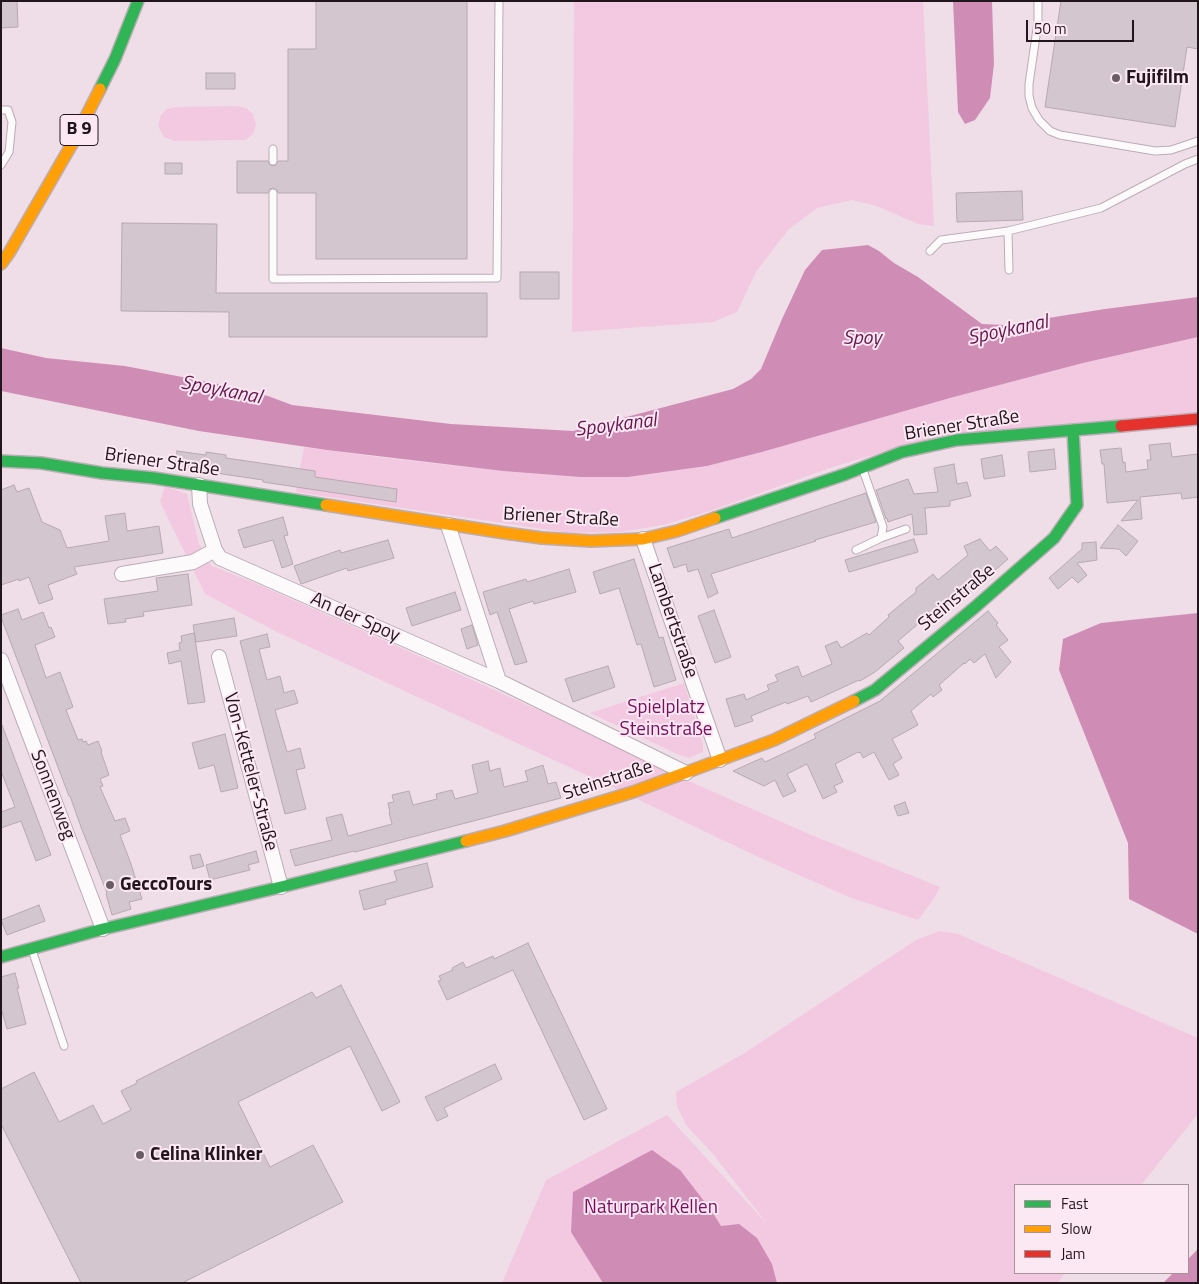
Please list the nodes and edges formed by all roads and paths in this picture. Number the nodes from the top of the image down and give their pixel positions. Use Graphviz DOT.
graph roads {
  1 [pos="138,1"];
  2 [pos="499,1"];
  3 [pos="1038,1"];
  4 [pos="1,110"];
  5 [pos="1198,141"];
  6 [pos="273,149"];
  7 [pos="1198,159"];
  8 [pos="273,161"];
  9 [pos="1,165"];
  10 [pos="273,193"];
  11 [pos="1008,231"];
  12 [pos="930,251"];
  13 [pos="1,264"];
  14 [pos="1009,270"];
  15 [pos="1198,419"];
  16 [pos="1073,430"];
  17 [pos="1,461"];
  18 [pos="862,467"];
  19 [pos="199,485"];
  20 [pos="448,525"];
  21 [pos="906,529"];
  22 [pos="881,538"];
  23 [pos="643,539"];
  24 [pos="215,550"];
  25 [pos="856,550"];
  26 [pos="122,574"];
  27 [pos="219,657"];
  28 [pos="1,660"];
  29 [pos="499,681"];
  30 [pos="5,682"];
  31 [pos="720,760"];
  32 [pos="686,773"];
  33 [pos="281,887"];
  34 [pos="103,929"];
  35 [pos="32,949"];
  36 [pos="1,957"];
  37 [pos="64,1046"];
  1 -- 13 [label="street, B 9"];
  2 -- 10 [label="lane"];
  3 -- 5 [label="lane"];
  4 -- 9 [label="lane"];
  6 -- 8 [label="lane"];
  7 -- 11 [label="lane"];
  11 -- 12 [label="lane"];
  11 -- 14 [label="lane"];
  15 -- 16 [label="street, Briener Straße"];
  16 -- 18 [label="street, Briener Straße"];
  16 -- 31 [label="street, Steinstraße"];
  17 -- 19 [label="street, Briener Straße"];
  18 -- 22 [label="lane"];
  18 -- 23 [label="street, Briener Straße"];
  19 -- 20 [label="street, Briener Straße"];
  19 -- 24 [label="street"];
  20 -- 23 [label="street, Briener Straße"];
  20 -- 29 [label="street"];
  21 -- 22 [label="lane"];
  22 -- 25 [label="lane"];
  23 -- 31 [label="street, Lambertstraße"];
  24 -- 26 [label="street"];
  24 -- 29 [label="street, An der Spoy"];
  27 -- 33 [label="street, Von-Ketteler-Straße"];
  28 -- 30 [label="street, Sonnenweg"];
  29 -- 32 [label="street, An der Spoy"];
  30 -- 34 [label="street, Sonnenweg"];
  31 -- 32 [label="street, Steinstraße"];
  32 -- 33 [label="street, Steinstraße"];
  33 -- 34 [label="street, Steinstraße"];
  34 -- 35 [label="street, Steinstraße"];
  35 -- 36 [label="street, Steinstraße"];
  35 -- 37 [label="lane"];
}
